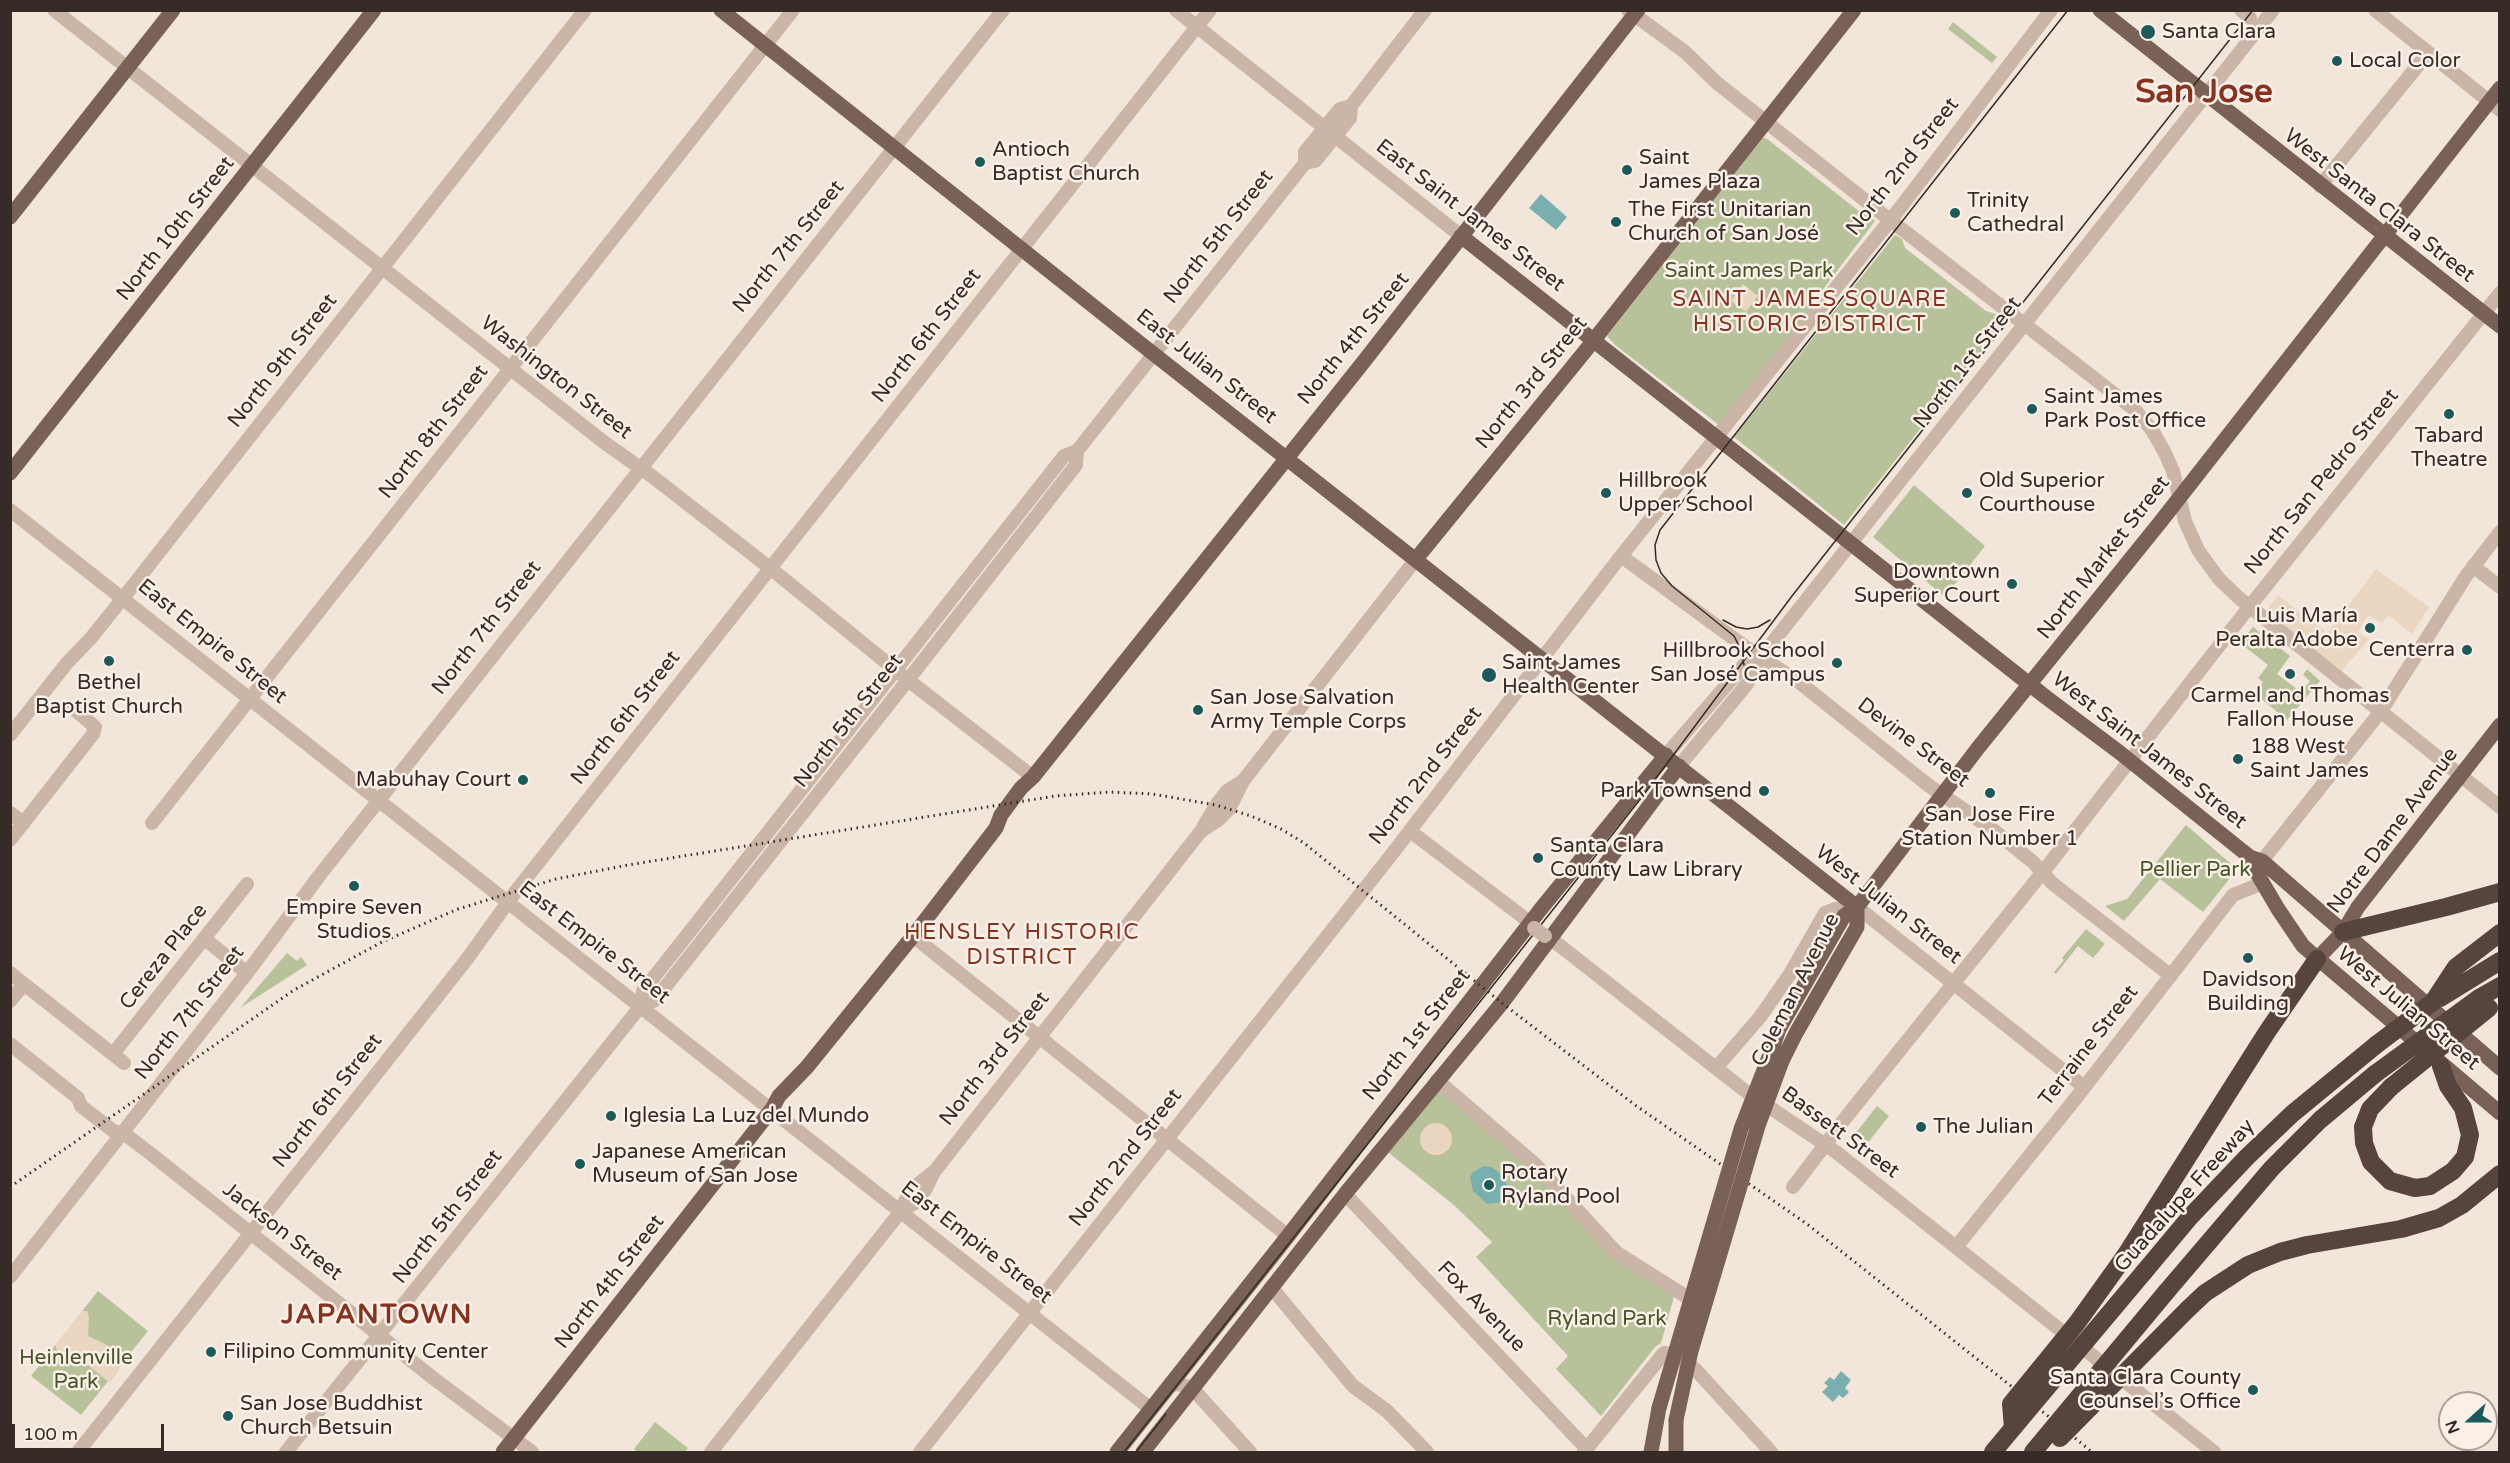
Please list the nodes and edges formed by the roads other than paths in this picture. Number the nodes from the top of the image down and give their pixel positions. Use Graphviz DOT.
graph roads {
  1 [pos="54,10"];
  2 [pos="173,10"];
  3 [pos="374,10"];
  4 [pos="585,10"];
  5 [pos="721,10"];
  6 [pos="792,10"];
  7 [pos="1003,10"];
  8 [pos="1176,10"];
  9 [pos="1210,10"];
  10 [pos="1425,10"];
  11 [pos="1854,10"];
  12 [pos="2051,10"];
  13 [pos="2100,10"];
  14 [pos="2273,10"];
  15 [pos="2375,10"];
  16 [pos="1633,12"];
  17 [pos="1197,27"];
  18 [pos="766,45"];
  19 [pos="2424,50"];
  20 [pos="127,69"];
  21 [pos="2499,88"];
  22 [pos="2206,95"];
  23 [pos="2494,106"];
  24 [pos="1765,122"];
  25 [pos="1330,133"];
  26 [pos="895,147"];
  27 [pos="252,167"];
  28 [pos="2320,186"];
  29 [pos="10,217"];
  30 [pos="1890,220"];
  31 [pos="1461,236"];
  32 [pos="2383,236"];
  33 [pos="1023,250"];
  34 [pos="381,268"];
  35 [pos="2499,293"];
  36 [pos="2483,313"];
  37 [pos="2025,325"];
  38 [pos="2499,326"];
  39 [pos="1594,341"];
  40 [pos="1154,353"];
  41 [pos="510,370"];
  42 [pos="1717,438"];
  43 [pos="1077,451"];
  44 [pos="1287,458"];
  45 [pos="640,468"];
  46 [pos="10,473"];
  47 [pos="2180,497"];
  48 [pos="10,510"];
  49 [pos="2499,532"];
  50 [pos="1852,544"];
  51 [pos="1621,556"];
  52 [pos="1416,559"];
  53 [pos="2473,566"];
  54 [pos="770,568"];
  55 [pos="2499,587"];
  56 [pos="123,597"];
  57 [pos="2250,606"];
  58 [pos="1761,657"];
  59 [pos="1542,659"];
  60 [pos="895,670"];
  61 [pos="908,680"];
  62 [pos="2031,685"];
  63 [pos="250,699"];
  64 [pos="73,708"];
  65 [pos="2381,711"];
  66 [pos="2499,725"];
  67 [pos="10,735"];
  68 [pos="1666,755"];
  69 [pos="2129,761"];
  70 [pos="1679,766"];
  71 [pos="2460,776"];
  72 [pos="1033,777"];
  73 [pos="1942,795"];
  74 [pos="380,801"];
  75 [pos="2499,807"];
  76 [pos="10,813"];
  77 [pos="24,823"];
  78 [pos="152,823"];
  79 [pos="1410,831"];
  80 [pos="10,840"];
  81 [pos="2256,859"];
  82 [pos="2043,872"];
  83 [pos="2280,876"];
  84 [pos="2263,883"];
  85 [pos="247,885"];
  86 [pos="2499,892"];
  87 [pos="508,903"];
  88 [pos="1857,907"];
  89 [pos="1540,932"];
  90 [pos="2343,932"];
  91 [pos="2499,933"];
  92 [pos="913,936"];
  93 [pos="205,939"];
  94 [pos="2317,958"];
  95 [pos="2499,962"];
  96 [pos="10,973"];
  97 [pos="247,973"];
  98 [pos="2170,975"];
  99 [pos="2458,978"];
  100 [pos="1952,983"];
  101 [pos="24,984"];
  102 [pos="2499,986"];
  103 [pos="10,1001"];
  104 [pos="2489,1002"];
  105 [pos="641,1006"];
  106 [pos="1039,1038"];
  107 [pos="10,1044"];
  108 [pos="1777,1057"];
  109 [pos="2441,1066"];
  110 [pos="1716,1068"];
  111 [pos="2499,1068"];
  112 [pos="1437,1080"];
  113 [pos="2084,1087"];
  114 [pos="772,1109"];
  115 [pos="2499,1113"];
  116 [pos="122,1132"];
  117 [pos="1168,1140"];
  118 [pos="1826,1146"];
  119 [pos="2499,1174"];
  120 [pos="1793,1187"];
  121 [pos="1345,1194"];
  122 [pos="901,1211"];
  123 [pos="250,1233"];
  124 [pos="1288,1236"];
  125 [pos="1956,1246"];
  126 [pos="10,1277"];
  127 [pos="1270,1287"];
  128 [pos="1691,1299"];
  129 [pos="1707,1310"];
  130 [pos="1030,1313"];
  131 [pos="381,1336"];
  132 [pos="1673,1354"];
  133 [pos="1170,1384"];
  134 [pos="1192,1388"];
  135 [pos="1151,1409"];
  136 [pos="2013,1428"];
  137 [pos="514,1438"];
  138 [pos="1586,1450"];
  139 [pos="78,1452"];
  140 [pos="286,1452"];
  141 [pos="503,1452"];
  142 [pos="532,1452"];
  143 [pos="711,1452"];
  144 [pos="920,1452"];
  145 [pos="1117,1452"];
  146 [pos="1143,1452"];
  147 [pos="1250,1452"];
  148 [pos="1427,1452"];
  149 [pos="1651,1452"];
  150 [pos="1676,1452"];
  151 [pos="1772,1452"];
  152 [pos="1993,1452"];
  153 [pos="2033,1452"];
  154 [pos="2047,1452"];
  155 [pos="2214,1452"];
  1 -- 20 [label="street, Washington Street"];
  2 -- 20 [label="main road"];
  3 -- 27 [label="main road, North 10th Street"];
  4 -- 34 [label="street, North 9th Street"];
  5 -- 18 [label="main road, East Julian Street"];
  6 -- 18 [label="street, North 8th Street"];
  7 -- 26 [label="street, North 7th Street"];
  8 -- 17 [label="street, East Saint James Street"];
  9 -- 17 [label="street, North 6th Street"];
  10 -- 25 [label="street, North 5th Street"];
  11 -- 24 [label="main road, North 3rd Street"];
  12 -- 30 [label="street, North 2nd Street"];
  13 -- 22 [label="main road, West Santa Clara Street"];
  14 -- 22 [label="street, North 1st Street"];
  15 -- 19 [label="street"];
  16 -- 24 [label="street"];
  16 -- 31 [label="main road, North 4th Street"];
  17 -- 25 [label="street, East Saint James Street"];
  17 -- 33 [label="street, North 6th Street"];
  18 -- 26 [label="main road, East Julian Street"];
  18 -- 41 [label="street, North 8th Street"];
  19 -- 23 [label="street"];
  19 -- 28 [label="street"];
  20 -- 27 [label="street, Washington Street"];
  20 -- 29 [label="main road"];
  21 -- 23 [label="main road, North Market Street"];
  22 -- 28 [label="main road, West Santa Clara Street"];
  22 -- 37 [label="street, North 1st Street"];
  23 -- 32 [label="main road, North Market Street"];
  24 -- 30 [label="street"];
  24 -- 39 [label="main road, North 3rd Street"];
  25 -- 31 [label="street, East Saint James Street"];
  25 -- 40 [label="street, North 5th Street"];
  26 -- 33 [label="main road, East Julian Street"];
  26 -- 45 [label="street, North 7th Street"];
  27 -- 34 [label="street, Washington Street"];
  27 -- 46 [label="main road, North 10th Street"];
  28 -- 32 [label="main road, West Santa Clara Street"];
  30 -- 37 [label="street"];
  30 -- 42 [label="street, North 2nd Street"];
  31 -- 39 [label="main road, East Saint James Street"];
  31 -- 44 [label="main road, North 4th Street"];
  32 -- 36 [label="main road, West Santa Clara Street"];
  32 -- 47 [label="main road, North Market Street"];
  33 -- 40 [label="main road, East Julian Street"];
  33 -- 54 [label="street, North 6th Street"];
  34 -- 41 [label="street, Washington Street"];
  34 -- 56 [label="street, North 9th Street"];
  35 -- 36 [label="street, North San Pedro Street"];
  36 -- 38 [label="main road, West Santa Clara Street"];
  36 -- 57 [label="street, North San Pedro Street"];
  37 -- 47 [label="street"];
  37 -- 50 [label="street, North 1st Street"];
  39 -- 42 [label="main road, East Saint James Street"];
  39 -- 52 [label="main road, North 3rd Street"];
  40 -- 43 [label="street, North 5th Street"];
  40 -- 44 [label="main road, East Julian Street"];
  41 -- 45 [label="street, Washington Street"];
  41 -- 63 [label="street, North 8th Street"];
  42 -- 50 [label="main road, East Saint James Street"];
  42 -- 51 [label="street, North 2nd Street"];
  43 -- 60 [label="street, North 5th Street"];
  43 -- 61 [label="street, North 5th Street"];
  44 -- 52 [label="main road, East Julian Street"];
  44 -- 72 [label="main road, North 4th Street"];
  45 -- 54 [label="street, Washington Street"];
  45 -- 74 [label="street, North 7th Street"];
  47 -- 57 [label="street"];
  47 -- 62 [label="main road, North Market Street"];
  48 -- 56 [label="street, East Empire Street"];
  49 -- 53 [label="street"];
  50 -- 58 [label="street, North 1st Street"];
  50 -- 62 [label="main road, West Saint James Street"];
  51 -- 58 [label="street, Devine Street"];
  51 -- 59 [label="street, North 2nd Street"];
  52 -- 59 [label="main road, East Julian Street"];
  52 -- 106 [label="street, North 3rd Street"];
  53 -- 55 [label="street"];
  53 -- 65 [label="street"];
  54 -- 60 [label="street, Washington Street"];
  54 -- 87 [label="street, North 6th Street"];
  56 -- 63 [label="street, East Empire Street"];
  56 -- 67 [label="street, North 9th Street"];
  57 -- 65 [label="street"];
  57 -- 69 [label="street, North San Pedro Street"];
  58 -- 68 [label="street, North 1st Street"];
  58 -- 70 [label="street, North 1st Street"];
  58 -- 73 [label="street, Devine Street"];
  59 -- 68 [label="main road, East Julian Street"];
  59 -- 79 [label="street, North 2nd Street"];
  60 -- 61 [label="street, Washington Street"];
  60 -- 105 [label="street, North 5th Street"];
  61 -- 72 [label="street, Washington Street"];
  61 -- 105 [label="street, North 5th Street"];
  62 -- 69 [label="main road, West Saint James Street"];
  62 -- 73 [label="main road, North Market Street"];
  63 -- 74 [label="street, East Empire Street"];
  63 -- 78 [label="street, North 8th Street"];
  64 -- 77 [label="street"];
  65 -- 71 [label="street"];
  65 -- 81 [label="street"];
  66 -- 71 [label="main road, Notre Dame Avenue"];
  68 -- 70 [label="main road, West Julian Street"];
  68 -- 89 [label="main road, North 1st Street"];
  69 -- 81 [label="main road, West Saint James Street"];
  69 -- 82 [label="street, North San Pedro Street"];
  70 -- 88 [label="main road, West Julian Street"];
  70 -- 89 [label="main road, North 1st Street"];
  71 -- 75 [label="street"];
  71 -- 90 [label="main road, Notre Dame Avenue"];
  72 -- 92 [label="main road, North 4th Street"];
  73 -- 82 [label="street, Devine Street"];
  73 -- 88 [label="main road, North Market Street"];
  74 -- 87 [label="street, East Empire Street"];
  74 -- 97 [label="street, North 7th Street"];
  76 -- 77 [label="street"];
  77 -- 80 [label="street"];
  79 -- 89 [label="street, Bassett Street"];
  79 -- 117 [label="street, North 2nd Street"];
  81 -- 83 [label="main road, West Saint James Street"];
  81 -- 84 [label="main road, West Saint James Street"];
  82 -- 98 [label="street, Devine Street"];
  82 -- 100 [label="street, North San Pedro Street"];
  83 -- 84 [label="main road"];
  83 -- 90 [label="main road, West Saint James Street"];
  84 -- 94 [label="main road, West Saint James Street"];
  84 -- 98 [label="street, Terraine Street"];
  85 -- 93 [label="street, Cereza Place"];
  86 -- 90 [label="highway"];
  87 -- 105 [label="street, East Empire Street"];
  87 -- 123 [label="street, North 6th Street"];
  88 -- 100 [label="street, West Julian Street"];
  88 -- 108 [label="main road, Coleman Avenue"];
  88 -- 110 [label="street"];
  89 -- 110 [label="street, Bassett Street"];
  89 -- 112 [label="main road, North 1st Street"];
  89 -- 124 [label="main road, North 1st Street"];
  90 -- 94 [label="main road, Notre Dame Avenue"];
  90 -- 111 [label="main road, West Julian Street"];
  91 -- 99 [label="highway"];
  92 -- 106 [label="street"];
  92 -- 114 [label="main road, North 4th Street"];
  93 -- 97 [label="street"];
  93 -- 101 [label="street, Cereza Place"];
  94 -- 109 [label="main road, West Julian Street"];
  94 -- 136 [label="highway, bridge"];
  95 -- 99 [label="highway"];
  96 -- 101 [label="street"];
  97 -- 116 [label="street, North 7th Street"];
  98 -- 113 [label="street, Terraine Street"];
  99 -- 136 [label="highway, Guadalupe Freeway, bridge"];
  100 -- 113 [label="street, West Julian Street"];
  100 -- 118 [label="street, North San Pedro Street"];
  101 -- 103 [label="street"];
  102 -- 104 [label="highway"];
  104 -- 109 [label="highway, bridge"];
  104 -- 153 [label="highway, bridge"];
  105 -- 114 [label="street, East Empire Street"];
  105 -- 131 [label="street, North 5th Street"];
  106 -- 117 [label="street"];
  106 -- 122 [label="street, North 3rd Street"];
  107 -- 116 [label="street, Jackson Street"];
  108 -- 149 [label="main road, Coleman Avenue, bridge"];
  108 -- 150 [label="main road, Coleman Avenue, bridge"];
  109 -- 115 [label="main road, West Julian Street"];
  110 -- 118 [label="street, Bassett Street"];
  112 -- 121 [label="main road, North 1st Street"];
  112 -- 128 [label="street"];
  113 -- 125 [label="street, Terraine Street"];
  114 -- 122 [label="street, East Empire Street"];
  114 -- 137 [label="main road, North 4th Street"];
  116 -- 123 [label="street, Jackson Street"];
  116 -- 126 [label="street, North 7th Street"];
  117 -- 124 [label="street"];
  117 -- 130 [label="street, North 2nd Street"];
  118 -- 120 [label="street, North San Pedro Street"];
  118 -- 125 [label="street, Bassett Street"];
  119 -- 154 [label="highway, bridge"];
  121 -- 127 [label="main road, North 1st Street"];
  121 -- 138 [label="street, Fox Avenue"];
  122 -- 130 [label="street, East Empire Street"];
  122 -- 143 [label="street, North 3rd Street"];
  123 -- 131 [label="street, Jackson Street"];
  123 -- 139 [label="street, North 6th Street"];
  124 -- 133 [label="main road, North 1st Street"];
  125 -- 155 [label="street, Bassett Street"];
  127 -- 134 [label="main road, North 1st Street"];
  127 -- 148 [label="street"];
  128 -- 129 [label="street"];
  128 -- 132 [label="street"];
  130 -- 135 [label="street, East Empire Street"];
  130 -- 144 [label="street, North 2nd Street"];
  131 -- 137 [label="street, Jackson Street"];
  131 -- 140 [label="street, North 5th Street"];
  132 -- 138 [label="street"];
  132 -- 151 [label="street"];
  133 -- 134 [label="street"];
  133 -- 135 [label="main road, North 1st Street"];
  134 -- 146 [label="main road, North 1st Street"];
  134 -- 147 [label="street"];
  135 -- 145 [label="main road, North 1st Street"];
  136 -- 152 [label="highway, Guadalupe Freeway"];
  137 -- 141 [label="main road, North 4th Street"];
  137 -- 142 [label="street, Jackson Street"];
}
